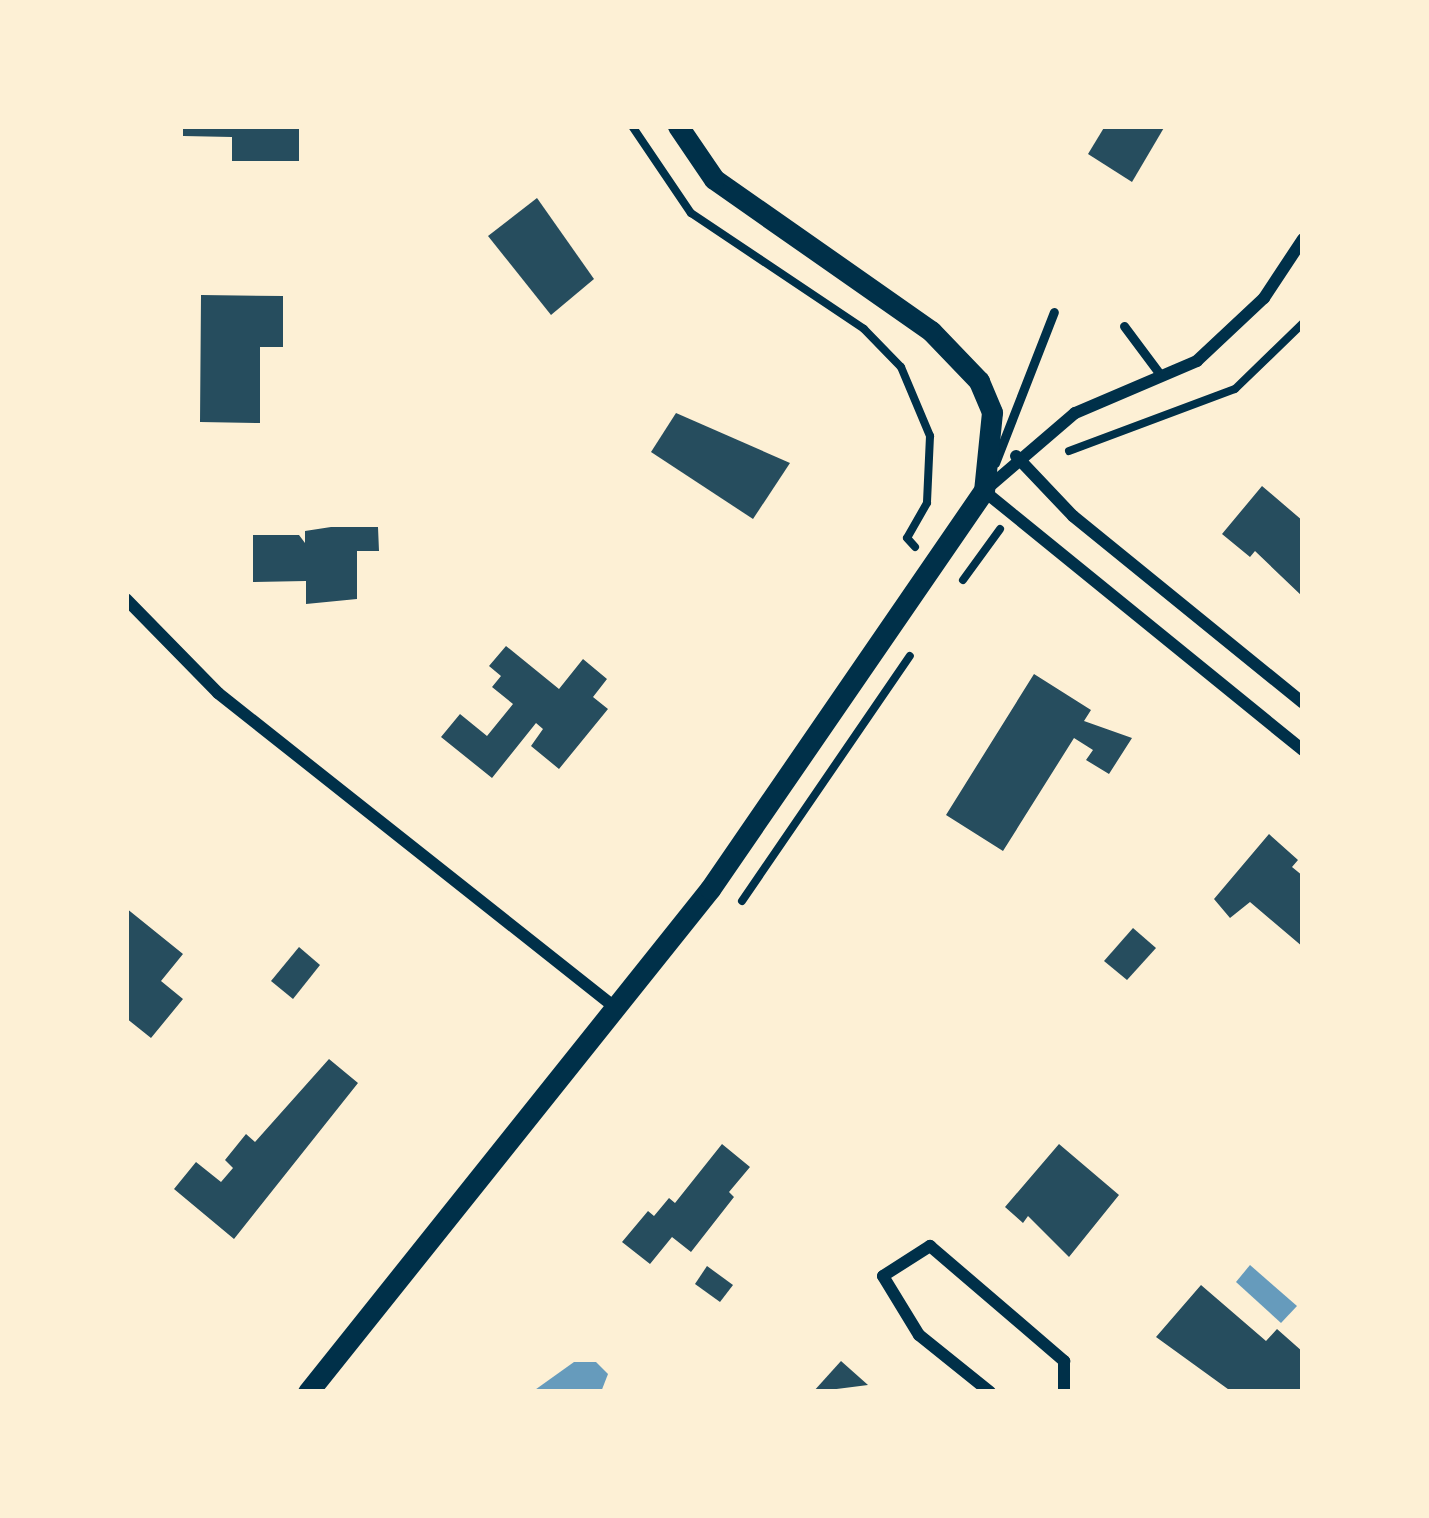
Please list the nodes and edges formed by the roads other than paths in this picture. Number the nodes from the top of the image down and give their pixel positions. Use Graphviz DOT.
graph roads {
  1 [pos="678,126"];
  2 [pos="1303,239"];
  3 [pos="1054,312"];
  4 [pos="1124,326"];
  5 [pos="1159,373"];
  6 [pos="1016,457"];
  7 [pos="984,491"];
  8 [pos="126,599"];
  9 [pos="1303,703"];
  10 [pos="1303,749"];
  11 [pos="618,1010"];
  12 [pos="308,1392"];
  13 [pos="990,1392"];
  14 [pos="1064,1392"];
  1 -- 7 [label="street"];
  2 -- 5 [label="street"];
  3 -- 7 [label="lane"];
  4 -- 5 [label="lane"];
  5 -- 6 [label="street"];
  6 -- 7 [label="street"];
  6 -- 9 [label="street"];
  7 -- 10 [label="street"];
  7 -- 11 [label="street"];
  8 -- 11 [label="street"];
  11 -- 12 [label="street"];
  13 -- 14 [label="street"];
}
